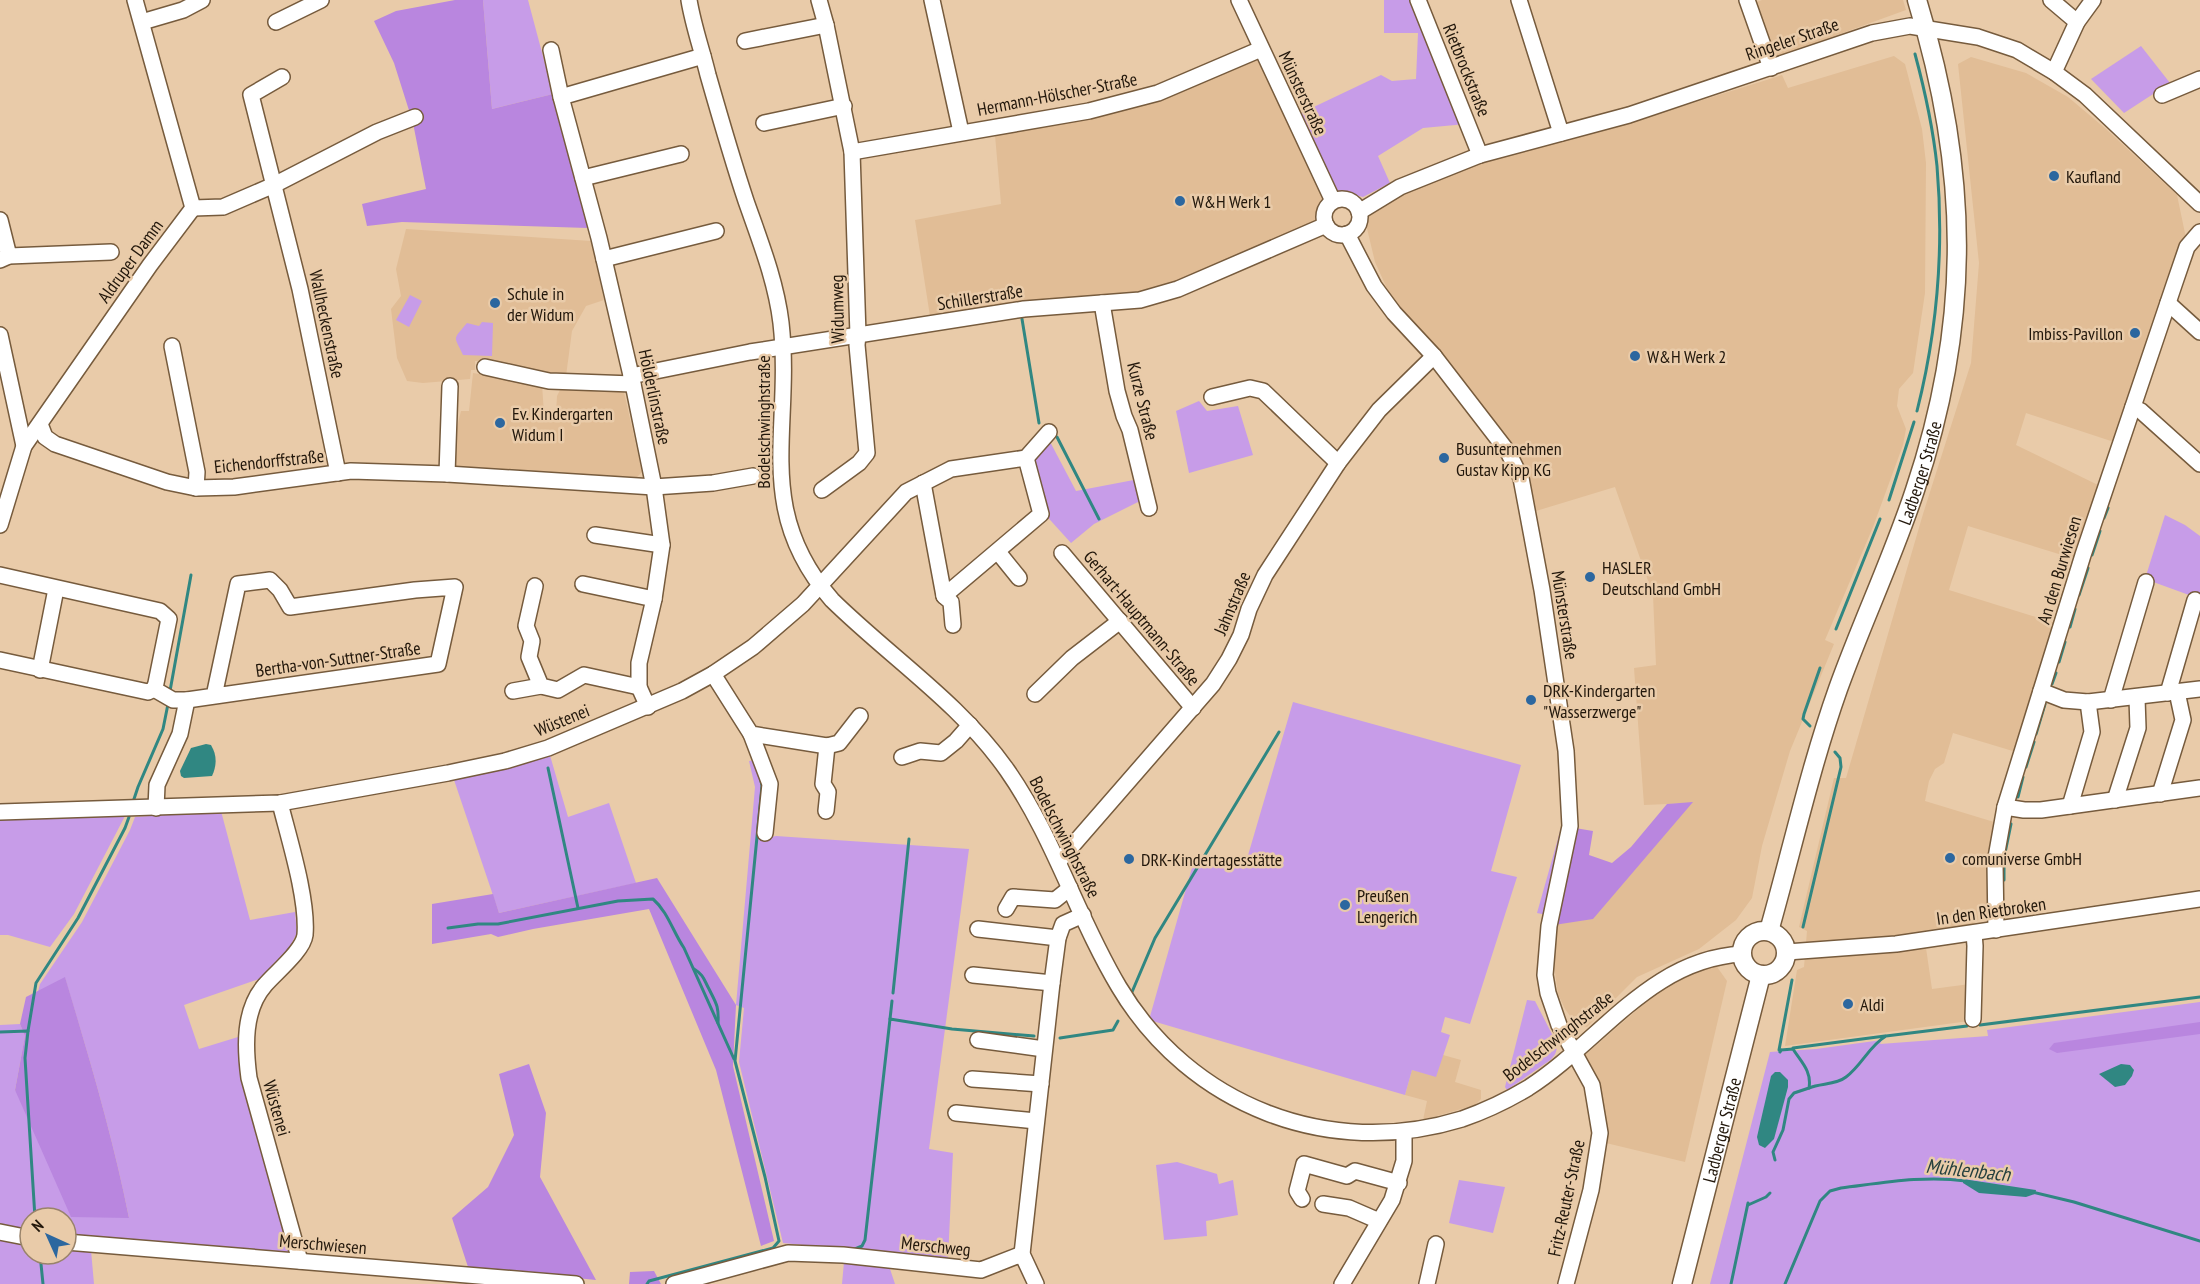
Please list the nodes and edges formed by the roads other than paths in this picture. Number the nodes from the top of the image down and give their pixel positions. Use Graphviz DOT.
graph roads {
  1 [pos="135,0"];
  2 [pos="202,0"];
  3 [pos="321,0"];
  4 [pos="689,0"];
  5 [pos="819,0"];
  6 [pos="932,0"];
  7 [pos="1239,0"];
  8 [pos="1418,0"];
  9 [pos="1519,0"];
  10 [pos="1747,0"];
  11 [pos="1917,0"];
  12 [pos="2052,0"];
  13 [pos="2093,0"];
  14 [pos="142,22"];
  15 [pos="276,22"];
  16 [pos="2077,22"];
  17 [pos="826,25"];
  18 [pos="1926,29"];
  19 [pos="745,41"];
  20 [pos="1261,49"];
  21 [pos="551,50"];
  22 [pos="704,56"];
  23 [pos="1771,68"];
  24 [pos="2054,72"];
  25 [pos="282,77"];
  26 [pos="2200,79"];
  27 [pos="2162,95"];
  28 [pos="561,97"];
  29 [pos="844,106"];
  30 [pos="415,117"];
  31 [pos="764,123"];
  32 [pos="961,132"];
  33 [pos="1561,133"];
  34 [pos="852,152"];
  35 [pos="681,154"];
  36 [pos="1480,155"];
  37 [pos="583,178"];
  38 [pos="274,185"];
  39 [pos="1333,201"];
  40 [pos="2200,204"];
  41 [pos="193,208"];
  42 [pos="1359,212"];
  43 [pos="0,220"];
  44 [pos="1326,225"];
  45 [pos="716,231"];
  46 [pos="2200,232"];
  47 [pos="1347,234"];
  48 [pos="111,252"];
  49 [pos="4,258"];
  50 [pos="604,259"];
  51 [pos="1102,303"];
  52 [pos="2168,303"];
  53 [pos="2200,332"];
  54 [pos="0,335"];
  55 [pos="858,335"];
  56 [pos="172,346"];
  57 [pos="782,347"];
  58 [pos="1434,356"];
  59 [pos="485,367"];
  60 [pos="632,380"];
  61 [pos="450,386"];
  62 [pos="1212,397"];
  63 [pos="2133,407"];
  64 [pos="40,424"];
  65 [pos="1049,432"];
  66 [pos="24,446"];
  67 [pos="1026,458"];
  68 [pos="1338,463"];
  69 [pos="2200,464"];
  70 [pos="338,473"];
  71 [pos="447,474"];
  72 [pos="753,476"];
  73 [pos="923,483"];
  74 [pos="654,487"];
  75 [pos="196,488"];
  76 [pos="822,490"];
  77 [pos="1149,508"];
  78 [pos="0,525"];
  79 [pos="595,535"];
  80 [pos="662,546"];
  81 [pos="998,552"];
  82 [pos="1062,553"];
  83 [pos="0,575"];
  84 [pos="1019,578"];
  85 [pos="2146,582"];
  86 [pos="583,584"];
  87 [pos="535,586"];
  88 [pos="820,587"];
  89 [pos="56,589"];
  90 [pos="944,596"];
  91 [pos="654,599"];
  92 [pos="2195,600"];
  93 [pos="1120,621"];
  94 [pos="953,625"];
  95 [pos="0,660"];
  96 [pos="40,670"];
  97 [pos="713,674"];
  98 [pos="541,686"];
  99 [pos="639,687"];
  100 [pos="2200,689"];
  101 [pos="513,691"];
  102 [pos="2041,691"];
  103 [pos="2172,693"];
  104 [pos="1035,694"];
  105 [pos="170,696"];
  106 [pos="214,696"];
  107 [pos="2137,698"];
  108 [pos="2111,700"];
  109 [pos="2088,702"];
  110 [pos="648,707"];
  111 [pos="1192,708"];
  112 [pos="860,716"];
  113 [pos="970,725"];
  114 [pos="751,734"];
  115 [pos="827,746"];
  116 [pos="902,757"];
  117 [pos="2200,789"];
  118 [pos="2160,794"];
  119 [pos="2115,800"];
  120 [pos="280,803"];
  121 [pos="2070,806"];
  122 [pos="2005,807"];
  123 [pos="156,808"];
  124 [pos="826,811"];
  125 [pos="0,812"];
  126 [pos="765,833"];
  127 [pos="1059,861"];
  128 [pos="1070,888"];
  129 [pos="2200,899"];
  130 [pos="1006,909"];
  131 [pos="1083,915"];
  132 [pos="978,929"];
  133 [pos="1996,930"];
  134 [pos="1769,931"];
  135 [pos="1974,933"];
  136 [pos="1058,938"];
  137 [pos="1787,952"];
  138 [pos="1742,954"];
  139 [pos="973,975"];
  140 [pos="1761,975"];
  141 [pos="1052,983"];
  142 [pos="1974,1019"];
  143 [pos="978,1040"];
  144 [pos="1044,1049"];
  145 [pos="1575,1051"];
  146 [pos="972,1078"];
  147 [pos="1041,1084"];
  148 [pos="956,1113"];
  149 [pos="1036,1121"];
  150 [pos="1404,1132"];
  151 [pos="1399,1183"];
  152 [pos="1302,1199"];
  153 [pos="1323,1204"];
  154 [pos="1379,1221"];
  155 [pos="0,1232"];
  156 [pos="18,1236"];
  157 [pos="78,1243"];
  158 [pos="1436,1244"];
  159 [pos="1022,1254"];
  160 [pos="300,1261"];
  161 [pos="978,1277"];
  162 [pos="576,1284"];
  163 [pos="674,1284"];
  164 [pos="1036,1284"];
  165 [pos="1342,1284"];
  166 [pos="1427,1284"];
  167 [pos="1566,1284"];
  168 [pos="1682,1284"];
  1 -- 14 [label="street"];
  2 -- 14 [label="street"];
  3 -- 15 [label="street"];
  4 -- 22 [label="street, Bodelschwinghstraße"];
  5 -- 17 [label="street, Widumweg"];
  6 -- 32 [label="street"];
  7 -- 20 [label="street, Münsterstraße"];
  8 -- 36 [label="street, Rietbrockstraße"];
  9 -- 33 [label="street"];
  10 -- 23 [label="street"];
  11 -- 18 [label="main road, Ladberger Straße"];
  12 -- 16 [label="street"];
  13 -- 16 [label="street"];
  14 -- 41 [label="street"];
  16 -- 24 [label="street"];
  17 -- 19 [label="street"];
  17 -- 29 [label="street, Widumweg"];
  18 -- 23 [label="street, Ringeler Straße"];
  18 -- 24 [label="street, Ringeler Straße"];
  18 -- 134 [label="main road, Ladberger Straße"];
  20 -- 32 [label="street, Hermann-Hölscher-Straße"];
  20 -- 39 [label="street, Münsterstraße"];
  21 -- 28 [label="street, Hölderlinstraße"];
  22 -- 28 [label="street"];
  22 -- 57 [label="street, Bodelschwinghstraße"];
  23 -- 33 [label="street, Ringeler Straße"];
  24 -- 40 [label="street, Ringeler Straße"];
  25 -- 38 [label="street, Wallheckenstraße"];
  26 -- 27 [label="street"];
  28 -- 37 [label="street, Hölderlinstraße"];
  29 -- 31 [label="street"];
  29 -- 34 [label="street, Widumweg"];
  30 -- 38 [label="street"];
  32 -- 34 [label="street, Hermann-Hölscher-Straße"];
  33 -- 36 [label="street, Ringeler Straße"];
  34 -- 55 [label="street, Widumweg"];
  35 -- 37 [label="street"];
  36 -- 42 [label="street, Ringeler Straße"];
  37 -- 50 [label="street, Hölderlinstraße"];
  38 -- 41 [label="street"];
  38 -- 70 [label="street, Wallheckenstraße"];
  39 -- 42 [label="street"];
  39 -- 44 [label="street"];
  41 -- 64 [label="street, Aldruper Damm"];
  42 -- 47 [label="street"];
  43 -- 49 [label="street"];
  44 -- 47 [label="street"];
  44 -- 51 [label="street, Schillerstraße"];
  45 -- 50 [label="street"];
  46 -- 52 [label="street, An den Burwiesen"];
  47 -- 58 [label="street, Münsterstraße"];
  48 -- 49 [label="street"];
  50 -- 60 [label="street, Hölderlinstraße"];
  51 -- 55 [label="street, Schillerstraße"];
  51 -- 77 [label="street, Kurze Straße"];
  52 -- 53 [label="street"];
  52 -- 63 [label="street, An den Burwiesen"];
  54 -- 66 [label="street"];
  55 -- 57 [label="street, Schillerstraße"];
  55 -- 76 [label="street, Widumweg"];
  56 -- 75 [label="street"];
  57 -- 60 [label="street, Schillerstraße"];
  57 -- 88 [label="street, Bodelschwinghstraße"];
  58 -- 68 [label="street, Jahnstraße"];
  58 -- 145 [label="street, Münsterstraße"];
  59 -- 60 [label="street, Schillerstraße"];
  60 -- 74 [label="street, Hölderlinstraße"];
  61 -- 71 [label="street"];
  62 -- 68 [label="street"];
  63 -- 69 [label="street"];
  63 -- 102 [label="street, An den Burwiesen"];
  64 -- 66 [label="street, Aldruper Damm"];
  64 -- 75 [label="street, Eichendorffstraße"];
  65 -- 67 [label="street"];
  66 -- 78 [label="street, Aldruper Damm"];
  67 -- 73 [label="street, Wüstenei"];
  67 -- 81 [label="street"];
  68 -- 111 [label="street, Jahnstraße"];
  70 -- 71 [label="street, Eichendorffstraße"];
  70 -- 75 [label="street, Eichendorffstraße"];
  71 -- 74 [label="street, Eichendorffstraße"];
  72 -- 74 [label="street, Eichendorffstraße"];
  73 -- 88 [label="street, Wüstenei"];
  73 -- 90 [label="street"];
  74 -- 80 [label="street, Hölderlinstraße"];
  79 -- 80 [label="street"];
  80 -- 91 [label="street, Hölderlinstraße"];
  81 -- 84 [label="street"];
  81 -- 90 [label="street"];
  82 -- 93 [label="street, Gerhart-Hauptmann-Straße"];
  83 -- 89 [label="street"];
  85 -- 108 [label="street"];
  86 -- 91 [label="street"];
  87 -- 98 [label="street"];
  88 -- 97 [label="street, Wüstenei"];
  88 -- 113 [label="street, Bodelschwinghstraße"];
  89 -- 96 [label="street"];
  89 -- 105 [label="street"];
  90 -- 94 [label="street"];
  91 -- 99 [label="street, Hölderlinstraße"];
  92 -- 103 [label="street"];
  93 -- 104 [label="street"];
  93 -- 111 [label="street, Gerhart-Hauptmann-Straße"];
  95 -- 96 [label="street, Bertha-von-Suttner-Straße"];
  96 -- 105 [label="street, Bertha-von-Suttner-Straße"];
  97 -- 110 [label="street, Wüstenei"];
  97 -- 114 [label="street"];
  98 -- 99 [label="street"];
  98 -- 101 [label="street"];
  99 -- 110 [label="street, Hölderlinstraße"];
  100 -- 103 [label="street"];
  102 -- 109 [label="street"];
  102 -- 122 [label="street, An den Burwiesen"];
  103 -- 107 [label="street"];
  103 -- 118 [label="street"];
  105 -- 106 [label="street, Bertha-von-Suttner-Straße"];
  105 -- 123 [label="street"];
  106 -- 106 [label="street, Bertha-von-Suttner-Straße"];
  107 -- 108 [label="street"];
  107 -- 119 [label="street"];
  108 -- 109 [label="street"];
  109 -- 121 [label="street"];
  110 -- 120 [label="street, Wüstenei"];
  111 -- 127 [label="street, Jahnstraße"];
  112 -- 115 [label="street"];
  113 -- 116 [label="street"];
  113 -- 127 [label="street, Bodelschwinghstraße"];
  114 -- 115 [label="street"];
  114 -- 126 [label="street"];
  115 -- 124 [label="street"];
  117 -- 118 [label="street"];
  118 -- 119 [label="street"];
  119 -- 121 [label="street"];
  120 -- 123 [label="street, Wüstenei"];
  120 -- 160 [label="street, Wüstenei"];
  121 -- 122 [label="street"];
  122 -- 133 [label="street, An den Burwiesen"];
  123 -- 125 [label="street, Wüstenei"];
  127 -- 128 [label="street, Bodelschwinghstraße"];
  128 -- 130 [label="street"];
  128 -- 131 [label="street, Bodelschwinghstraße"];
  129 -- 133 [label="street, In den Rietbroken"];
  131 -- 136 [label="street"];
  131 -- 150 [label="street, Bodelschwinghstraße"];
  132 -- 136 [label="street"];
  133 -- 135 [label="street, In den Rietbroken"];
  134 -- 137 [label="main road"];
  134 -- 138 [label="main road"];
  135 -- 137 [label="street, In den Rietbroken"];
  135 -- 142 [label="street"];
  136 -- 141 [label="street"];
  137 -- 140 [label="main road"];
  138 -- 140 [label="main road"];
  138 -- 145 [label="street, Bodelschwinghstraße"];
  139 -- 141 [label="street"];
  140 -- 168 [label="main road, Ladberger Straße"];
  141 -- 144 [label="street"];
  143 -- 144 [label="street"];
  144 -- 147 [label="street"];
  145 -- 150 [label="street, Bodelschwinghstraße"];
  145 -- 167 [label="street, Fritz-Reuter-Straße"];
  146 -- 147 [label="street"];
  147 -- 149 [label="street"];
  148 -- 149 [label="street"];
  149 -- 159 [label="street"];
  150 -- 151 [label="street"];
  151 -- 152 [label="street"];
  151 -- 154 [label="street"];
  153 -- 154 [label="street"];
  154 -- 165 [label="street"];
  155 -- 156 [label="street"];
  157 -- 160 [label="street, Merschwiesen"];
  158 -- 166 [label="street"];
  159 -- 161 [label="street, Merschweg"];
  159 -- 164 [label="street"];
  160 -- 162 [label="street, Merschwiesen"];
  161 -- 163 [label="street, Merschweg"];
}
